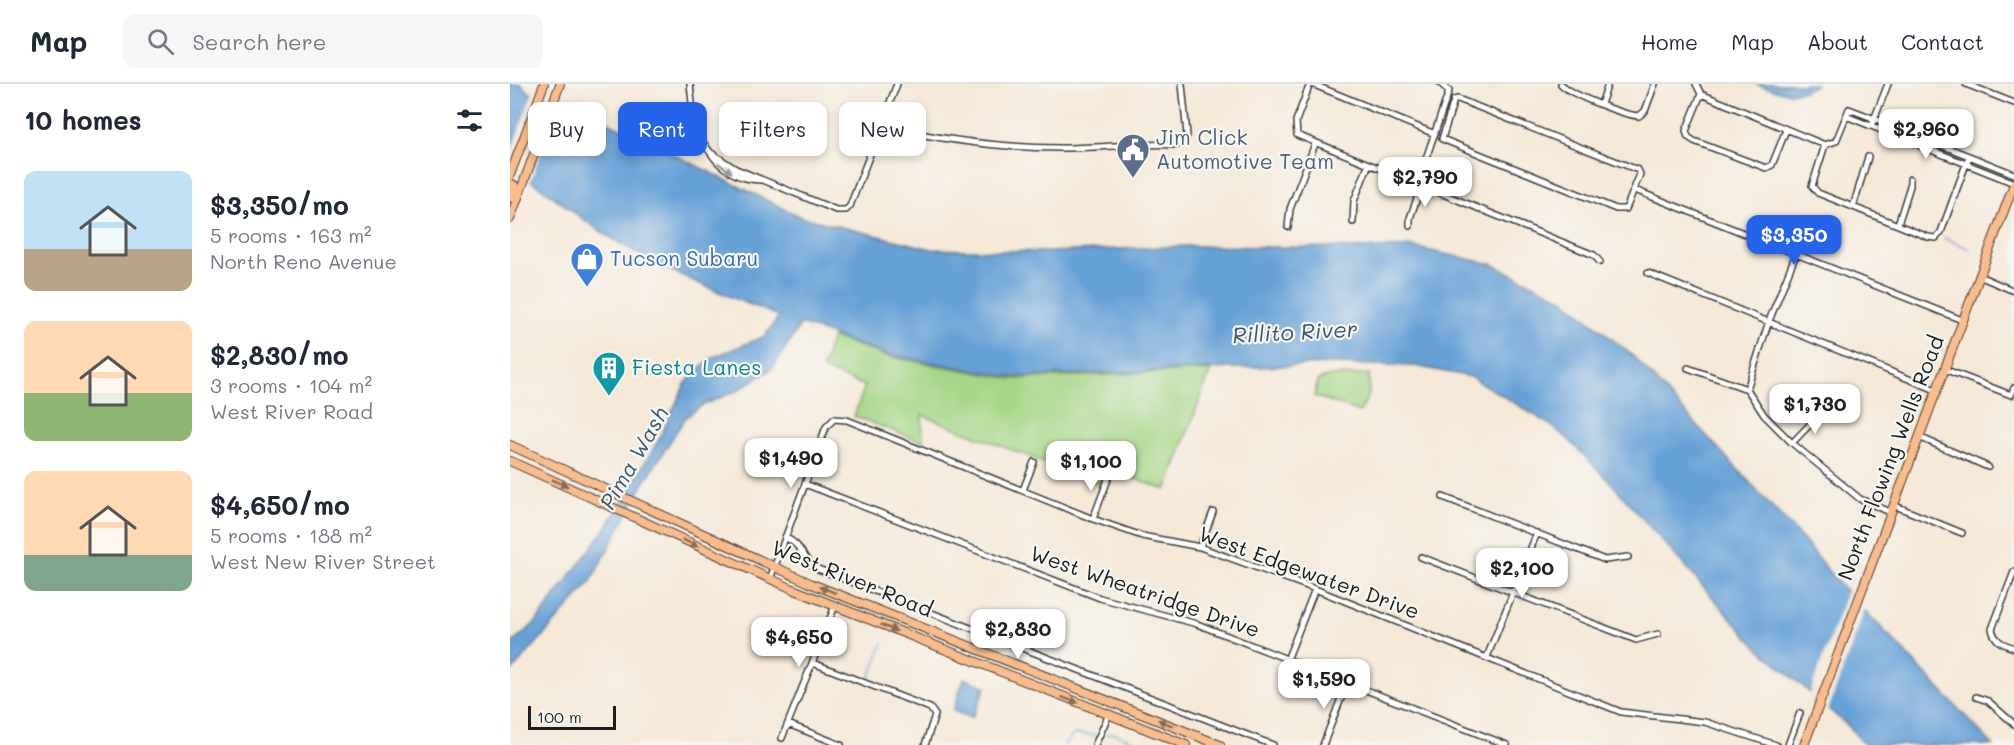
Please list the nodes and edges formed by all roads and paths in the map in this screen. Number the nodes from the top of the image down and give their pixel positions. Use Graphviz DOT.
graph roads {
  1 [pos="544,84"];
  2 [pos="560,84"];
  3 [pos="690,84"];
  4 [pos="897,84"];
  5 [pos="1182,84"];
  6 [pos="1311,84"];
  7 [pos="1441,84"];
  8 [pos="1561,84"];
  9 [pos="1608,84"];
  10 [pos="1655,84"];
  11 [pos="1696,84"];
  12 [pos="1888,84"];
  13 [pos="1966,84"];
  14 [pos="1701,94"];
  15 [pos="891,102"];
  16 [pos="2014,103"];
  17 [pos="1601,104"];
  18 [pos="1846,116"];
  19 [pos="1874,119"];
  20 [pos="1872,126"];
  21 [pos="1786,130"];
  22 [pos="1435,134"];
  23 [pos="926,137"];
  24 [pos="1315,144"];
  25 [pos="1825,145"];
  26 [pos="870,156"];
  27 [pos="1969,156"];
  28 [pos="1868,157"];
  29 [pos="1966,164"];
  30 [pos="1368,165"];
  31 [pos="2014,174"];
  32 [pos="510,175"];
  33 [pos="1910,178"];
  34 [pos="510,183"];
  35 [pos="2014,184"];
  36 [pos="1419,186"];
  37 [pos="1635,190"];
  38 [pos="510,198"];
  39 [pos="1853,207"];
  40 [pos="510,219"];
  41 [pos="1353,222"];
  42 [pos="1898,224"];
  43 [pos="1410,226"];
  44 [pos="1288,227"];
  45 [pos="1796,254"];
  46 [pos="1600,262"];
  47 [pos="1648,273"];
  48 [pos="1979,276"];
  49 [pos="2014,291"];
  50 [pos="1962,320"];
  51 [pos="1769,321"];
  52 [pos="1688,368"];
  53 [pos="1944,369"];
  54 [pos="2014,388"];
  55 [pos="1746,389"];
  56 [pos="1936,390"];
  57 [pos="832,411"];
  58 [pos="1822,412"];
  59 [pos="834,419"];
  60 [pos="1918,437"];
  61 [pos="1792,443"];
  62 [pos="510,445"];
  63 [pos="510,461"];
  64 [pos="1034,462"];
  65 [pos="1988,467"];
  66 [pos="1110,474"];
  67 [pos="806,484"];
  68 [pos="1023,490"];
  69 [pos="1443,497"];
  70 [pos="1892,508"];
  71 [pos="1213,512"];
  72 [pos="1093,519"];
  73 [pos="1537,533"];
  74 [pos="1962,533"];
  75 [pos="785,537"];
  76 [pos="1200,547"];
  77 [pos="1628,556"];
  78 [pos="1421,557"];
  79 [pos="774,567"];
  80 [pos="2014,572"];
  81 [pos="770,579"];
  82 [pos="1315,590"];
  83 [pos="1512,592"];
  84 [pos="835,606"];
  85 [pos="1658,634"];
  86 [pos="2014,648"];
  87 [pos="1487,657"];
  88 [pos="1287,660"];
  89 [pos="813,663"];
  90 [pos="1347,683"];
  91 [pos="1976,697"];
  92 [pos="1800,713"];
  93 [pos="1108,714"];
  94 [pos="788,724"];
  95 [pos="2014,724"];
  96 [pos="782,738"];
  97 [pos="842,745"];
  98 [pos="925,745"];
  99 [pos="1095,745"];
  100 [pos="1186,745"];
  101 [pos="1220,745"];
  102 [pos="1274,745"];
  103 [pos="1323,745"];
  104 [pos="1507,745"];
  105 [pos="1776,745"];
  106 [pos="1788,745"];
  107 [pos="1804,745"];
  1 -- 32 [label="highway"];
  2 -- 40 [label="highway"];
  3 -- 26 [label="street"];
  4 -- 15 [label="street"];
  5 -- 23 [label="street"];
  6 -- 22 [label="street"];
  6 -- 24 [label="street"];
  7 -- 22 [label="street"];
  8 -- 17 [label="street"];
  9 -- 17 [label="street"];
  10 -- 17 [label="street"];
  11 -- 14 [label="street"];
  12 -- 19 [label="street"];
  13 -- 16 [label="street"];
  14 -- 21 [label="street"];
  14 -- 21 [label="street"];
  18 -- 19 [label="street"];
  18 -- 20 [label="street"];
  18 -- 25 [label="street"];
  19 -- 20 [label="street"];
  19 -- 27 [label="street"];
  20 -- 29 [label="street"];
  21 -- 25 [label="street"];
  22 -- 36 [label="street"];
  24 -- 30 [label="street"];
  24 -- 44 [label="street"];
  25 -- 39 [label="street"];
  27 -- 29 [label="street"];
  27 -- 31 [label="street"];
  28 -- 39 [label="street"];
  29 -- 35 [label="street"];
  29 -- 42 [label="street"];
  30 -- 36 [label="street"];
  30 -- 41 [label="street"];
  33 -- 42 [label="street"];
  34 -- 38 [label="highway"];
  35 -- 48 [label="main road, North Flowing Wells Road"];
  36 -- 43 [label="street"];
  36 -- 46 [label="street"];
  37 -- 37 [label="street"];
  37 -- 45 [label="street"];
  39 -- 42 [label="street"];
  45 -- 50 [label="street"];
  45 -- 51 [label="street"];
  47 -- 51 [label="street"];
  48 -- 49 [label="street"];
  48 -- 50 [label="main road, North Flowing Wells Road"];
  50 -- 53 [label="main road, North Flowing Wells Road"];
  51 -- 55 [label="street"];
  51 -- 56 [label="street"];
  52 -- 55 [label="street"];
  53 -- 54 [label="street"];
  53 -- 56 [label="main road, North Flowing Wells Road"];
  55 -- 61 [label="street"];
  56 -- 60 [label="main road, North Flowing Wells Road"];
  57 -- 59 [label="street"];
  58 -- 61 [label="street"];
  59 -- 67 [label="street"];
  59 -- 68 [label="street, West Edgewater Drive"];
  60 -- 65 [label="street"];
  60 -- 70 [label="main road, North Flowing Wells Road"];
  61 -- 70 [label="street"];
  62 -- 79 [label="main road, West River Road"];
  63 -- 81 [label="main road, West River Road, one-way"];
  64 -- 68 [label="street"];
  66 -- 72 [label="street"];
  67 -- 75 [label="street"];
  67 -- 88 [label="street, West Wheatridge Drive"];
  68 -- 72 [label="street, West Edgewater Drive"];
  69 -- 73 [label="street"];
  70 -- 74 [label="street"];
  70 -- 107 [label="main road, North Flowing Wells Road"];
  71 -- 76 [label="street"];
  72 -- 76 [label="street, West Edgewater Drive"];
  73 -- 77 [label="street"];
  73 -- 83 [label="street"];
  75 -- 79 [label="street"];
  75 -- 102 [label="street"];
  76 -- 82 [label="street, West Edgewater Drive"];
  78 -- 83 [label="street"];
  79 -- 81 [label="street"];
  101 -- 79 [label="main road, West River Road, one-way"];
  80 -- 86 [label="street"];
  81 -- 84 [label="main road, West River Road"];
  82 -- 87 [label="street, West Edgewater Drive"];
  82 -- 88 [label="street"];
  83 -- 85 [label="street"];
  83 -- 87 [label="street"];
  84 -- 89 [label="street"];
  84 -- 93 [label="main road, West River Road, one-way"];
  87 -- 105 [label="street, West Edgewater Drive"];
  88 -- 90 [label="street, West Wheatridge Drive"];
  89 -- 94 [label="street"];
  89 -- 98 [label="street"];
  90 -- 103 [label="street"];
  90 -- 104 [label="street, West Wheatridge Drive"];
  91 -- 95 [label="street"];
  92 -- 106 [label="street"];
  93 -- 99 [label="street"];
  93 -- 100 [label="main road, West River Road"];
  94 -- 96 [label="street"];
  94 -- 97 [label="street"];
}
